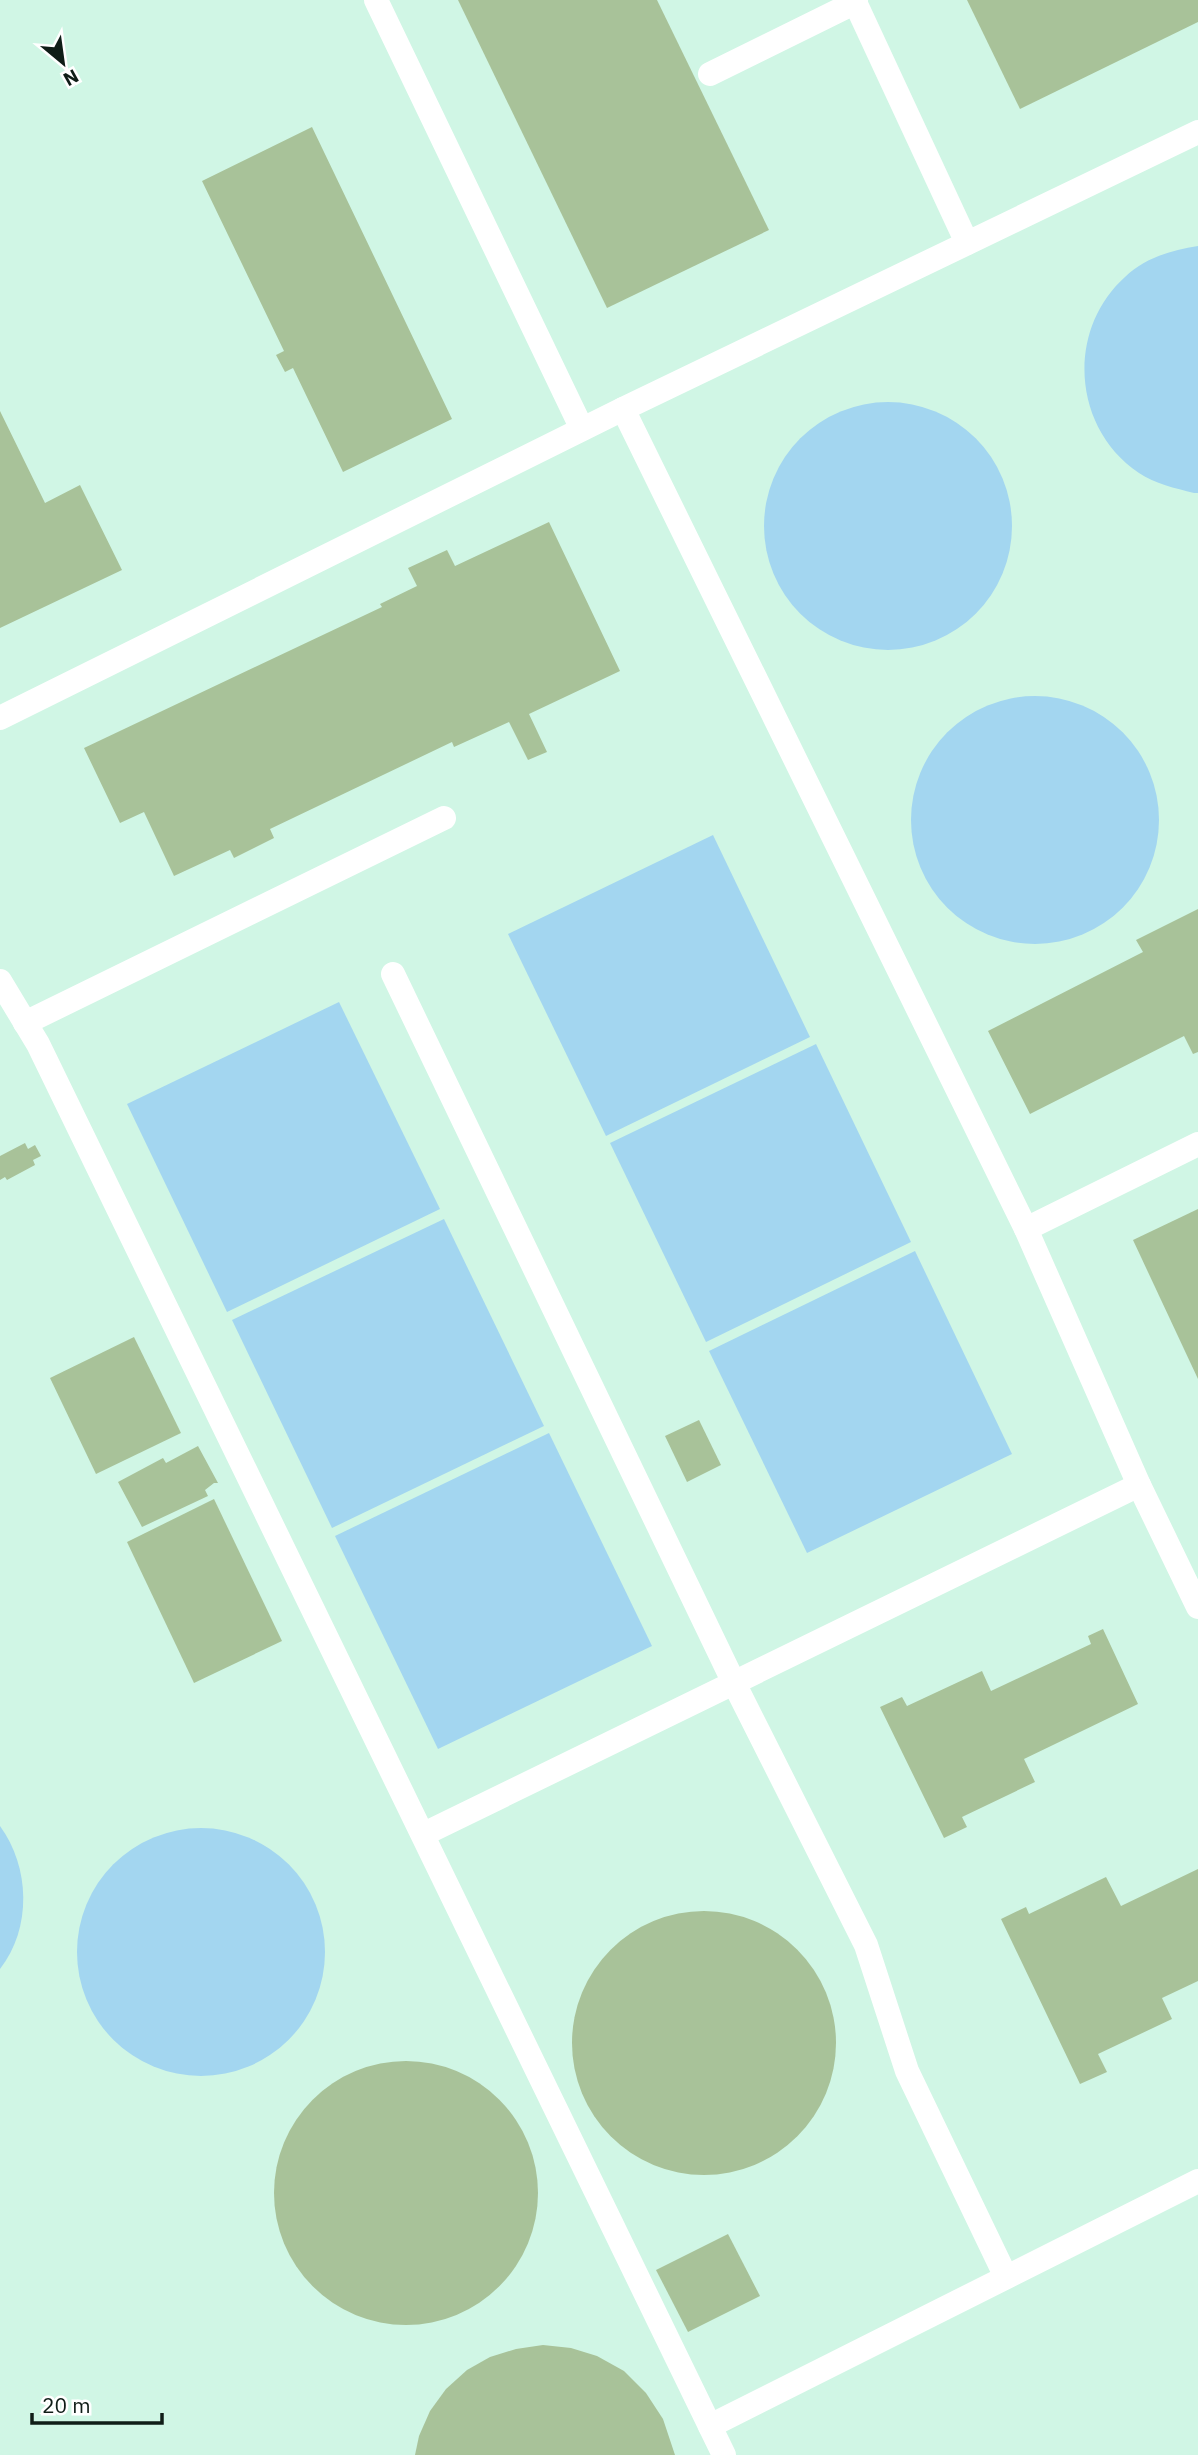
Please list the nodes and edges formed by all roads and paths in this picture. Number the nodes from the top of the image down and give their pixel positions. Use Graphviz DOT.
graph roads {
  1 [pos="376,0"];
  2 [pos="855,1"];
  3 [pos="710,74"];
  4 [pos="1198,132"];
  5 [pos="967,243"];
  6 [pos="623,409"];
  7 [pos="582,429"];
  8 [pos="0,718"];
  9 [pos="444,818"];
  10 [pos="393,975"];
  11 [pos="0,981"];
  12 [pos="25,1023"];
  13 [pos="1198,1144"];
  14 [pos="1026,1229"];
  15 [pos="1139,1485"];
  16 [pos="1198,1607"];
  17 [pos="734,1683"];
  18 [pos="424,1834"];
  19 [pos="1198,2181"];
  20 [pos="1006,2277"];
  21 [pos="710,2426"];
  22 [pos="724,2455"];
  1 -- 7 [label="lane"];
  2 -- 3 [label="lane"];
  2 -- 5 [label="lane"];
  4 -- 5 [label="lane"];
  5 -- 6 [label="lane"];
  6 -- 7 [label="lane"];
  6 -- 14 [label="lane"];
  7 -- 8 [label="lane"];
  9 -- 12 [label="lane"];
  10 -- 17 [label="lane"];
  11 -- 12 [label="lane"];
  12 -- 18 [label="lane"];
  13 -- 14 [label="lane"];
  14 -- 15 [label="lane"];
  15 -- 16 [label="lane"];
  15 -- 17 [label="lane"];
  17 -- 18 [label="lane"];
  17 -- 20 [label="lane"];
  18 -- 21 [label="lane"];
  19 -- 20 [label="lane"];
  20 -- 21 [label="lane"];
  21 -- 22 [label="lane"];
}
